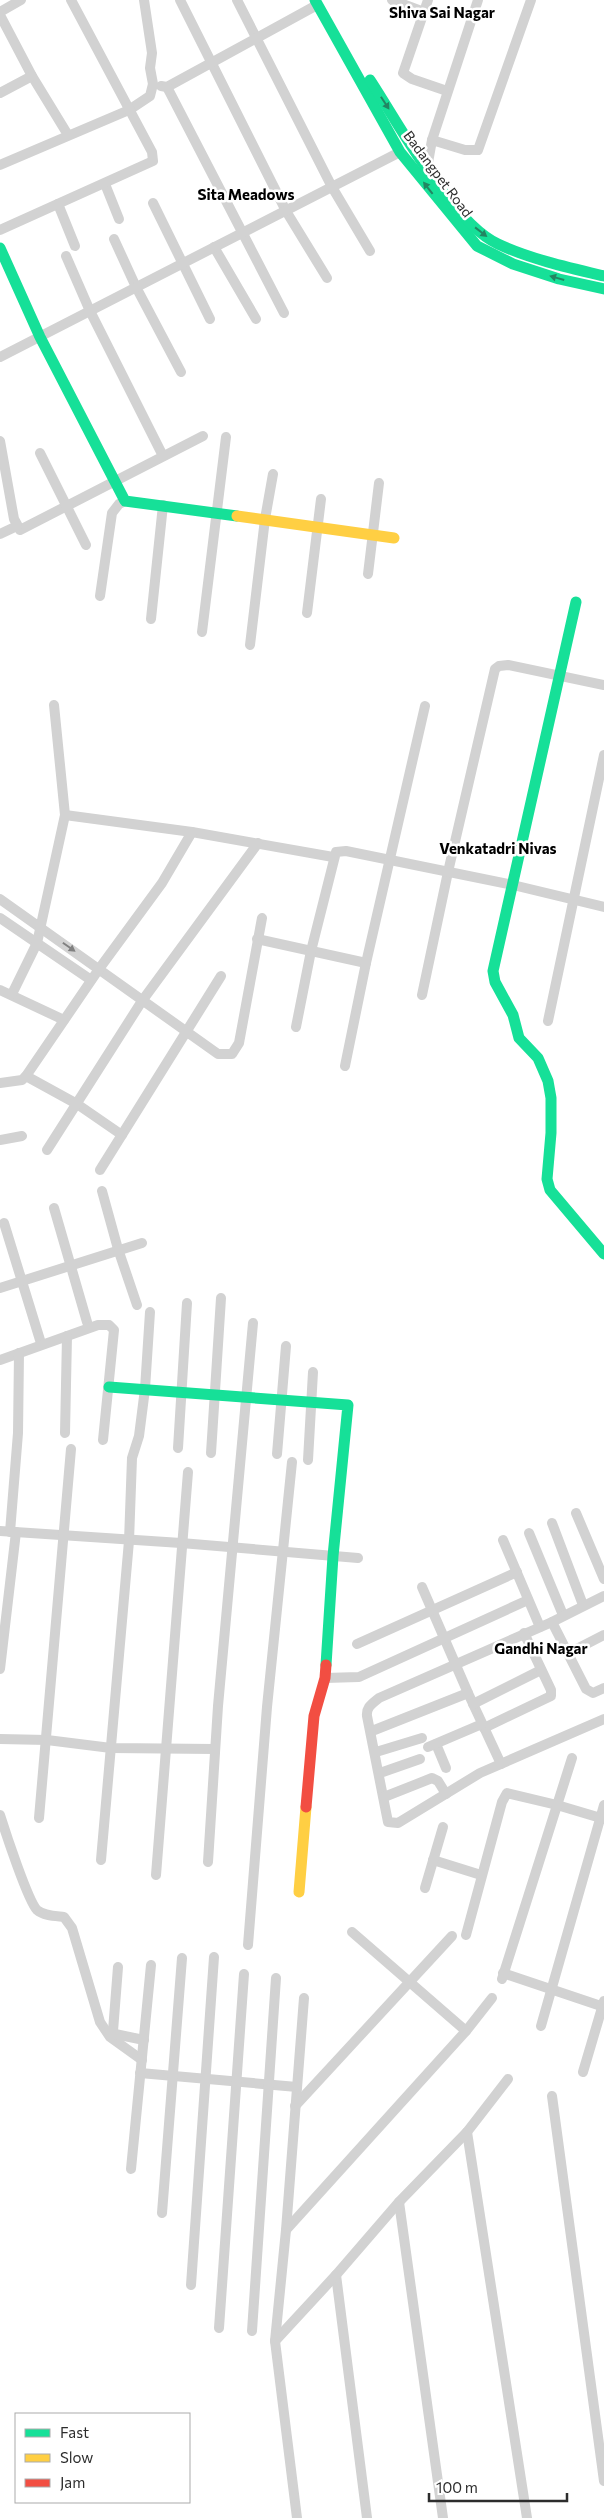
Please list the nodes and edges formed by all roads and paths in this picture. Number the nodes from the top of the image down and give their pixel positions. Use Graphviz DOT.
graph roads {
  1 [pos="21,0"];
  2 [pos="71,0"];
  3 [pos="144,0"];
  4 [pos="180,0"];
  5 [pos="237,0"];
  6 [pos="392,0"];
  7 [pos="428,0"];
  8 [pos="478,0"];
  9 [pos="531,0"];
  10 [pos="319,2"];
  11 [pos="424,12"];
  12 [pos="0,14"];
  13 [pos="256,38"];
  14 [pos="211,62"];
  15 [pos="356,65"];
  16 [pos="32,76"];
  17 [pos="153,84"];
  18 [pos="167,87"];
  19 [pos="447,91"];
  20 [pos="0,93"];
  21 [pos="129,110"];
  22 [pos="68,135"];
  23 [pos="432,140"];
  24 [pos="400,152"];
  25 [pos="0,165"];
  26 [pos="427,168"];
  27 [pos="105,184"];
  28 [pos="332,186"];
  29 [pos="153,203"];
  30 [pos="58,204"];
  31 [pos="286,211"];
  32 [pos="119,220"];
  33 [pos="0,230"];
  34 [pos="241,232"];
  35 [pos="114,239"];
  36 [pos="75,246"];
  37 [pos="214,246"];
  38 [pos="0,248"];
  39 [pos="370,251"];
  40 [pos="66,256"];
  41 [pos="181,264"];
  42 [pos="604,276"];
  43 [pos="327,278"];
  44 [pos="136,287"];
  45 [pos="604,289"];
  46 [pos="90,311"];
  47 [pos="284,312"];
  48 [pos="210,319"];
  49 [pos="256,319"];
  50 [pos="40,337"];
  51 [pos="0,357"];
  52 [pos="181,372"];
  53 [pos="202,436"];
  54 [pos="226,437"];
  55 [pos="0,441"];
  56 [pos="40,453"];
  57 [pos="163,456"];
  58 [pos="273,474"];
  59 [pos="113,480"];
  60 [pos="378,483"];
  61 [pos="321,499"];
  62 [pos="125,501"];
  63 [pos="67,505"];
  64 [pos="163,505"];
  65 [pos="217,513"];
  66 [pos="265,519"];
  67 [pos="17,526"];
  68 [pos="318,528"];
  69 [pos="0,534"];
  70 [pos="372,535"];
  71 [pos="394,538"];
  72 [pos="86,545"];
  73 [pos="368,574"];
  74 [pos="100,596"];
  75 [pos="576,602"];
  76 [pos="307,613"];
  77 [pos="151,620"];
  78 [pos="202,632"];
  79 [pos="250,645"];
  80 [pos="560,676"];
  81 [pos="604,685"];
  82 [pos="54,705"];
  83 [pos="425,706"];
  84 [pos="604,755"];
  85 [pos="65,815"];
  86 [pos="192,832"];
  87 [pos="258,843"];
  88 [pos="333,857"];
  89 [pos="389,861"];
  90 [pos="448,872"];
  91 [pos="513,885"];
  92 [pos="0,899"];
  93 [pos="575,900"];
  94 [pos="604,907"];
  95 [pos="0,918"];
  96 [pos="262,918"];
  97 [pos="39,927"];
  98 [pos="258,940"];
  99 [pos="37,944"];
  100 [pos="311,951"];
  101 [pos="366,963"];
  102 [pos="99,969"];
  103 [pos="221,976"];
  104 [pos="91,980"];
  105 [pos="0,990"];
  106 [pos="12,994"];
  107 [pos="422,995"];
  108 [pos="142,1001"];
  109 [pos="64,1020"];
  110 [pos="548,1021"];
  111 [pos="296,1026"];
  112 [pos="186,1032"];
  113 [pos="345,1066"];
  114 [pos="26,1076"];
  115 [pos="0,1083"];
  116 [pos="77,1104"];
  117 [pos="122,1135"];
  118 [pos="22,1136"];
  119 [pos="0,1140"];
  120 [pos="47,1150"];
  121 [pos="100,1170"];
  122 [pos="102,1191"];
  123 [pos="54,1208"];
  124 [pos="4,1223"];
  125 [pos="142,1243"];
  126 [pos="118,1249"];
  127 [pos="604,1254"];
  128 [pos="71,1266"];
  129 [pos="22,1282"];
  130 [pos="0,1288"];
  131 [pos="221,1298"];
  132 [pos="187,1303"];
  133 [pos="137,1305"];
  134 [pos="150,1312"];
  135 [pos="87,1322"];
  136 [pos="253,1323"];
  137 [pos="67,1336"];
  138 [pos="40,1340"];
  139 [pos="286,1346"];
  140 [pos="19,1353"];
  141 [pos="0,1360"];
  142 [pos="313,1372"];
  143 [pos="109,1387"];
  144 [pos="146,1389"];
  145 [pos="181,1392"];
  146 [pos="214,1395"];
  147 [pos="247,1397"];
  148 [pos="281,1400"];
  149 [pos="311,1402"];
  150 [pos="65,1433"];
  151 [pos="104,1440"];
  152 [pos="178,1448"];
  153 [pos="71,1449"];
  154 [pos="211,1453"];
  155 [pos="277,1454"];
  156 [pos="308,1460"];
  157 [pos="292,1462"];
  158 [pos="188,1472"];
  159 [pos="576,1512"];
  160 [pos="552,1523"];
  161 [pos="9,1532"];
  162 [pos="529,1533"];
  163 [pos="63,1537"];
  164 [pos="128,1540"];
  165 [pos="503,1540"];
  166 [pos="181,1543"];
  167 [pos="234,1547"];
  168 [pos="282,1552"];
  169 [pos="333,1556"];
  170 [pos="358,1558"];
  171 [pos="517,1572"];
  172 [pos="604,1579"];
  173 [pos="422,1588"];
  174 [pos="604,1596"];
  175 [pos="528,1600"];
  176 [pos="583,1605"];
  177 [pos="434,1611"];
  178 [pos="563,1615"];
  179 [pos="552,1622"];
  180 [pos="540,1627"];
  181 [pos="524,1633"];
  182 [pos="604,1635"];
  183 [pos="444,1638"];
  184 [pos="357,1644"];
  185 [pos="568,1653"];
  186 [pos="454,1664"];
  187 [pos="0,1669"];
  188 [pos="541,1670"];
  189 [pos="324,1678"];
  190 [pos="604,1688"];
  191 [pos="468,1693"];
  192 [pos="472,1704"];
  193 [pos="604,1720"];
  194 [pos="483,1726"];
  195 [pos="372,1731"];
  196 [pos="0,1739"];
  197 [pos="47,1740"];
  198 [pos="429,1743"];
  199 [pos="111,1748"];
  200 [pos="214,1748"];
  201 [pos="165,1749"];
  202 [pos="376,1752"];
  203 [pos="572,1758"];
  204 [pos="420,1759"];
  205 [pos="501,1764"];
  206 [pos="446,1768"];
  207 [pos="380,1773"];
  208 [pos="446,1794"];
  209 [pos="384,1797"];
  210 [pos="557,1805"];
  211 [pos="604,1805"];
  212 [pos="0,1815"];
  213 [pos="39,1818"];
  214 [pos="602,1819"];
  215 [pos="443,1827"];
  216 [pos="101,1860"];
  217 [pos="433,1860"];
  218 [pos="208,1862"];
  219 [pos="156,1875"];
  220 [pos="481,1875"];
  221 [pos="425,1888"];
  222 [pos="299,1892"];
  223 [pos="352,1932"];
  224 [pos="466,1934"];
  225 [pos="452,1936"];
  226 [pos="248,1945"];
  227 [pos="214,1957"];
  228 [pos="182,1958"];
  229 [pos="151,1965"];
  230 [pos="118,1967"];
  231 [pos="244,1974"];
  232 [pos="276,1978"];
  233 [pos="409,1983"];
  234 [pos="552,1989"];
  235 [pos="304,1998"];
  236 [pos="492,1998"];
  237 [pos="603,2004"];
  238 [pos="541,2026"];
  239 [pos="466,2031"];
  240 [pos="144,2040"];
  241 [pos="142,2060"];
  242 [pos="583,2072"];
  243 [pos="140,2073"];
  244 [pos="173,2076"];
  245 [pos="206,2079"];
  246 [pos="508,2080"];
  247 [pos="237,2082"];
  248 [pos="269,2084"];
  249 [pos="297,2087"];
  250 [pos="552,2096"];
  251 [pos="295,2106"];
  252 [pos="467,2132"];
  253 [pos="130,2169"];
  254 [pos="399,2202"];
  255 [pos="162,2213"];
  256 [pos="286,2230"];
  257 [pos="336,2275"];
  258 [pos="191,2285"];
  259 [pos="219,2328"];
  260 [pos="252,2331"];
  261 [pos="275,2341"];
  262 [pos="604,2481"];
  263 [pos="297,2518"];
  264 [pos="367,2518"];
  265 [pos="443,2518"];
  266 [pos="527,2518"];
  1 -- 12 [label="street"];
  2 -- 21 [label="street"];
  3 -- 17 [label="street"];
  4 -- 14 [label="street"];
  5 -- 13 [label="street"];
  6 -- 11 [label="street"];
  7 -- 11 [label="street"];
  8 -- 19 [label="street"];
  9 -- 23 [label="street"];
  10 -- 13 [label="street"];
  10 -- 15 [label="street, Badangpet Road"];
  11 -- 19 [label="street"];
  12 -- 16 [label="street"];
  13 -- 14 [label="street"];
  13 -- 28 [label="street"];
  14 -- 18 [label="street"];
  14 -- 31 [label="street"];
  15 -- 24 [label="street, Badangpet Road"];
  15 -- 26 [label="street, Badangpet Road, one-way"];
  16 -- 20 [label="street"];
  16 -- 22 [label="street"];
  17 -- 18 [label="street"];
  17 -- 21 [label="street"];
  18 -- 34 [label="street"];
  19 -- 23 [label="street"];
  21 -- 22 [label="street"];
  21 -- 27 [label="street"];
  22 -- 25 [label="street"];
  23 -- 26 [label="street"];
  24 -- 28 [label="street"];
  45 -- 24 [label="street, Badangpet Road, one-way"];
  26 -- 42 [label="street, Badangpet Road, one-way"];
  27 -- 30 [label="street"];
  27 -- 32 [label="street"];
  28 -- 31 [label="street"];
  28 -- 39 [label="street"];
  29 -- 41 [label="street"];
  30 -- 33 [label="street"];
  30 -- 36 [label="street"];
  31 -- 34 [label="street"];
  31 -- 43 [label="street"];
  34 -- 37 [label="street"];
  34 -- 47 [label="street"];
  35 -- 44 [label="street"];
  37 -- 41 [label="street"];
  37 -- 49 [label="street"];
  38 -- 50 [label="street"];
  40 -- 46 [label="street"];
  41 -- 44 [label="street"];
  41 -- 48 [label="street"];
  44 -- 46 [label="street"];
  44 -- 52 [label="street"];
  46 -- 50 [label="street"];
  46 -- 57 [label="street"];
  50 -- 51 [label="street"];
  50 -- 59 [label="street"];
  53 -- 57 [label="street"];
  54 -- 65 [label="street"];
  55 -- 67 [label="street"];
  56 -- 63 [label="street"];
  57 -- 59 [label="street"];
  58 -- 66 [label="street"];
  59 -- 62 [label="street"];
  59 -- 63 [label="street"];
  60 -- 70 [label="street"];
  61 -- 68 [label="street"];
  62 -- 64 [label="street"];
  62 -- 74 [label="street"];
  63 -- 67 [label="street"];
  63 -- 72 [label="street"];
  64 -- 65 [label="street"];
  64 -- 77 [label="street"];
  65 -- 66 [label="street"];
  65 -- 78 [label="street"];
  66 -- 68 [label="street"];
  66 -- 79 [label="street"];
  67 -- 69 [label="street"];
  68 -- 70 [label="street"];
  68 -- 76 [label="street"];
  70 -- 71 [label="street"];
  70 -- 73 [label="street"];
  75 -- 80 [label="street"];
  80 -- 81 [label="street"];
  80 -- 90 [label="street"];
  80 -- 91 [label="street"];
  82 -- 85 [label="street"];
  83 -- 89 [label="street"];
  84 -- 93 [label="street"];
  85 -- 86 [label="street"];
  85 -- 97 [label="street"];
  86 -- 87 [label="street"];
  86 -- 102 [label="street"];
  87 -- 88 [label="street"];
  87 -- 108 [label="street"];
  88 -- 89 [label="street"];
  88 -- 100 [label="street"];
  89 -- 90 [label="street"];
  89 -- 101 [label="street"];
  90 -- 91 [label="street"];
  90 -- 107 [label="street"];
  91 -- 93 [label="street"];
  91 -- 127 [label="street"];
  92 -- 97 [label="street"];
  93 -- 94 [label="street"];
  93 -- 110 [label="street"];
  95 -- 99 [label="street"];
  96 -- 98 [label="street"];
  97 -- 99 [label="street"];
  97 -- 102 [label="street, one-way"];
  98 -- 100 [label="street"];
  98 -- 112 [label="street"];
  99 -- 104 [label="street"];
  99 -- 106 [label="street"];
  100 -- 101 [label="street"];
  100 -- 111 [label="street"];
  101 -- 113 [label="street"];
  102 -- 104 [label="street"];
  102 -- 108 [label="street"];
  103 -- 112 [label="street"];
  104 -- 109 [label="street"];
  105 -- 106 [label="street"];
  106 -- 109 [label="street"];
  108 -- 112 [label="street"];
  108 -- 116 [label="street"];
  109 -- 114 [label="street"];
  112 -- 117 [label="street"];
  114 -- 115 [label="street"];
  114 -- 116 [label="street"];
  116 -- 117 [label="street"];
  116 -- 120 [label="street"];
  117 -- 121 [label="street"];
  118 -- 119 [label="street"];
  122 -- 126 [label="street"];
  123 -- 128 [label="street"];
  124 -- 129 [label="street"];
  125 -- 126 [label="street"];
  126 -- 128 [label="street"];
  126 -- 133 [label="street"];
  128 -- 129 [label="street"];
  128 -- 135 [label="street"];
  129 -- 130 [label="street"];
  129 -- 138 [label="street"];
  131 -- 146 [label="street"];
  132 -- 145 [label="street"];
  134 -- 144 [label="street"];
  136 -- 147 [label="street"];
  137 -- 140 [label="street"];
  137 -- 143 [label="street"];
  137 -- 150 [label="street"];
  139 -- 148 [label="street"];
  140 -- 141 [label="street"];
  140 -- 161 [label="street"];
  142 -- 149 [label="street"];
  143 -- 144 [label="street"];
  143 -- 151 [label="street"];
  144 -- 145 [label="street"];
  144 -- 164 [label="street"];
  145 -- 146 [label="street"];
  145 -- 152 [label="street"];
  146 -- 147 [label="street"];
  146 -- 154 [label="street"];
  147 -- 148 [label="street"];
  147 -- 167 [label="street"];
  148 -- 149 [label="street"];
  148 -- 155 [label="street"];
  149 -- 156 [label="street"];
  149 -- 169 [label="street"];
  153 -- 163 [label="street"];
  157 -- 168 [label="street"];
  158 -- 166 [label="street"];
  159 -- 172 [label="street"];
  160 -- 176 [label="street"];
  161 -- 163 [label="street"];
  161 -- 187 [label="street"];
  162 -- 178 [label="street"];
  163 -- 164 [label="street"];
  163 -- 197 [label="street"];
  164 -- 166 [label="street"];
  164 -- 199 [label="street"];
  165 -- 171 [label="street"];
  166 -- 167 [label="street"];
  166 -- 201 [label="street"];
  167 -- 168 [label="street"];
  167 -- 200 [label="street"];
  168 -- 169 [label="street"];
  168 -- 226 [label="street"];
  169 -- 170 [label="street"];
  169 -- 189 [label="street"];
  171 -- 175 [label="street"];
  171 -- 177 [label="street"];
  173 -- 177 [label="street"];
  174 -- 176 [label="street"];
  175 -- 180 [label="street"];
  175 -- 183 [label="street"];
  176 -- 178 [label="street"];
  177 -- 183 [label="street"];
  177 -- 184 [label="street"];
  178 -- 179 [label="street"];
  179 -- 180 [label="street"];
  179 -- 185 [label="street"];
  180 -- 181 [label="street"];
  181 -- 186 [label="street"];
  181 -- 188 [label="street"];
  182 -- 185 [label="street"];
  183 -- 186 [label="street"];
  183 -- 189 [label="street"];
  185 -- 190 [label="street"];
  186 -- 191 [label="street"];
  186 -- 195 [label="street"];
  188 -- 192 [label="street"];
  188 -- 194 [label="street"];
  189 -- 222 [label="street"];
  191 -- 192 [label="street"];
  191 -- 195 [label="street"];
  192 -- 194 [label="street"];
  193 -- 205 [label="street"];
  194 -- 198 [label="street"];
  194 -- 205 [label="street"];
  195 -- 202 [label="street"];
  196 -- 197 [label="street"];
  197 -- 199 [label="street"];
  197 -- 213 [label="street"];
  198 -- 202 [label="street"];
  198 -- 206 [label="street"];
  199 -- 201 [label="street"];
  199 -- 216 [label="street"];
  200 -- 201 [label="street"];
  200 -- 218 [label="street"];
  201 -- 219 [label="street"];
  202 -- 207 [label="street"];
  203 -- 210 [label="street"];
  204 -- 207 [label="street"];
  205 -- 208 [label="street"];
  207 -- 209 [label="street"];
  208 -- 209 [label="street"];
  208 -- 209 [label="street"];
  210 -- 214 [label="street"];
  210 -- 220 [label="street"];
  210 -- 234 [label="street"];
  211 -- 214 [label="street"];
  212 -- 241 [label="street"];
  214 -- 234 [label="street"];
  215 -- 217 [label="street"];
  217 -- 220 [label="street"];
  217 -- 221 [label="street"];
  220 -- 224 [label="street"];
  223 -- 233 [label="street"];
  225 -- 233 [label="street"];
  227 -- 245 [label="street"];
  228 -- 244 [label="street"];
  229 -- 240 [label="street"];
  230 -- 240 [label="street"];
  231 -- 247 [label="street"];
  232 -- 248 [label="street"];
  233 -- 239 [label="street"];
  233 -- 251 [label="street"];
  234 -- 237 [label="street"];
  234 -- 238 [label="street"];
  235 -- 249 [label="street"];
  236 -- 239 [label="street"];
  237 -- 242 [label="street"];
  239 -- 256 [label="street"];
  240 -- 241 [label="street"];
  241 -- 243 [label="street"];
  243 -- 244 [label="street"];
  243 -- 253 [label="street"];
  244 -- 245 [label="street"];
  244 -- 255 [label="street"];
  245 -- 247 [label="street"];
  245 -- 258 [label="street"];
  246 -- 252 [label="street"];
  247 -- 248 [label="street"];
  247 -- 259 [label="street"];
  248 -- 249 [label="street"];
  248 -- 260 [label="street"];
  249 -- 251 [label="street"];
  250 -- 262 [label="street"];
  251 -- 256 [label="street"];
  252 -- 254 [label="street"];
  252 -- 266 [label="street"];
  254 -- 257 [label="street"];
  254 -- 265 [label="street"];
  256 -- 261 [label="street"];
  257 -- 261 [label="street"];
  257 -- 264 [label="street"];
  261 -- 263 [label="street"];
}
